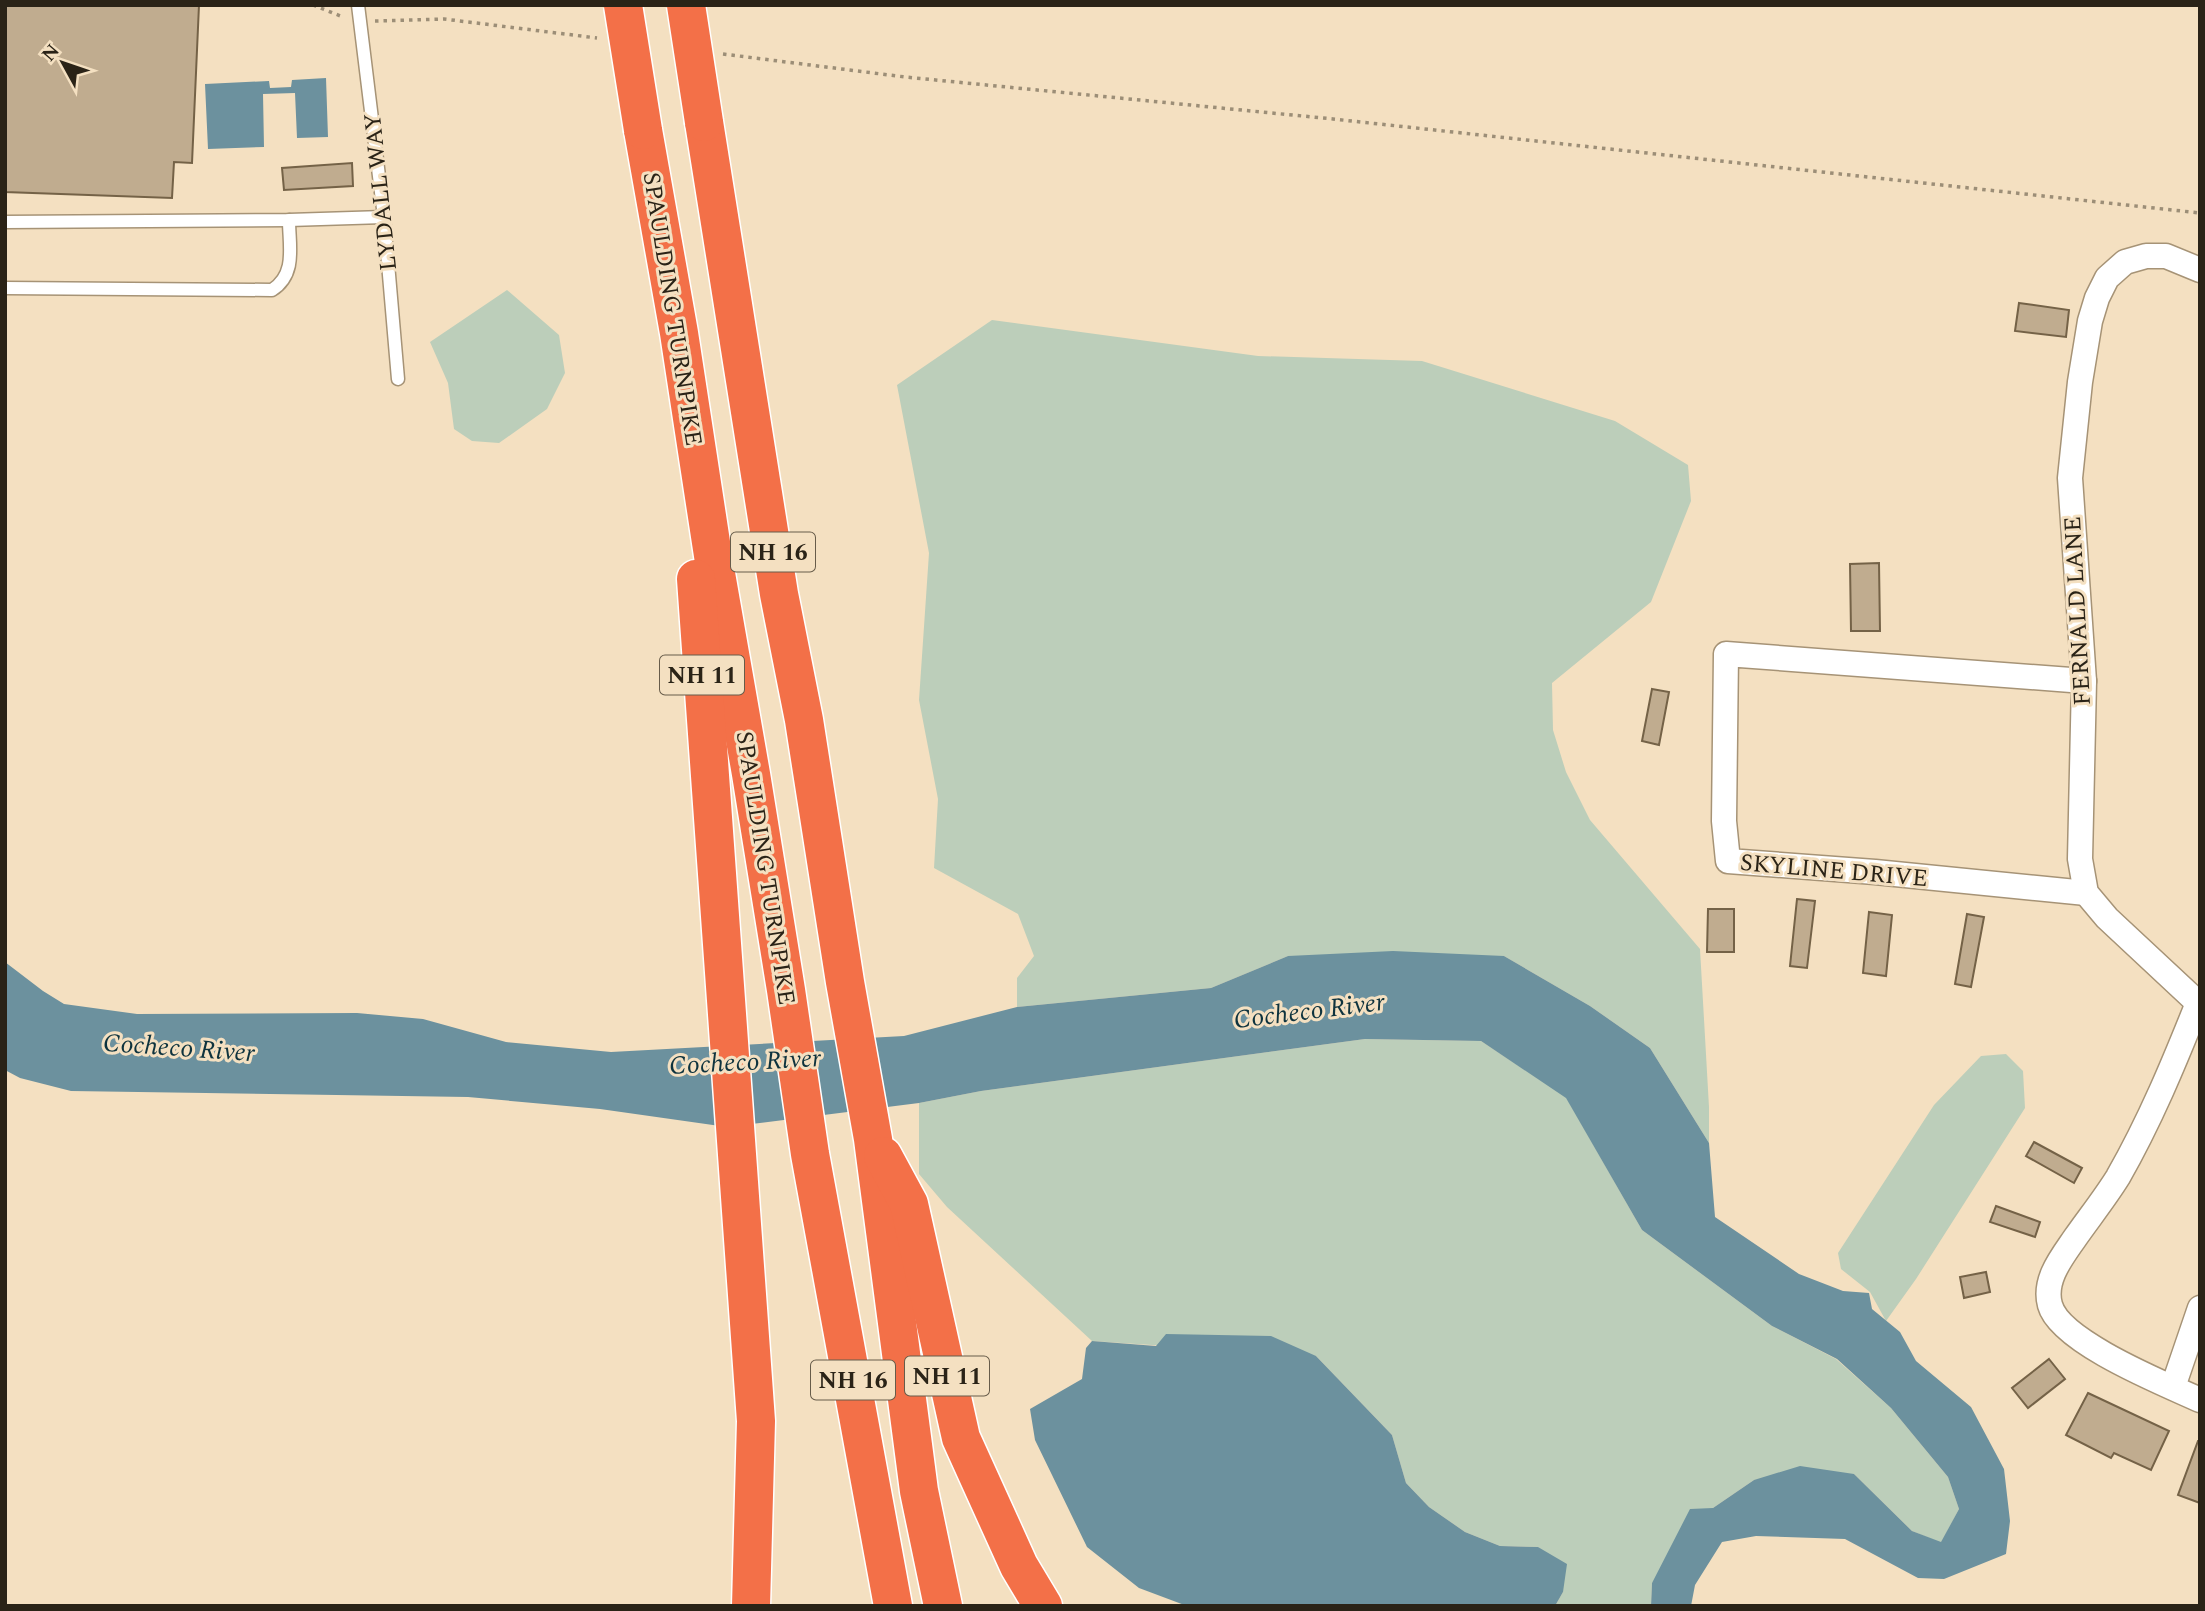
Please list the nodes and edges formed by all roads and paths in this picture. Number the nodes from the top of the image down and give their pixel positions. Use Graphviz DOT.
graph roads {
  1 [pos="358,5"];
  2 [pos="623,5"];
  3 [pos="685,5"];
  4 [pos="444,19"];
  5 [pos="602,38"];
  6 [pos="711,52"];
  7 [pos="2200,213"];
  8 [pos="384,216"];
  9 [pos="289,220"];
  10 [pos="5,222"];
  11 [pos="2200,270"];
  12 [pos="5,288"];
  13 [pos="679,332"];
  14 [pos="398,379"];
  15 [pos="2084,681"];
  16 [pos="2086,893"];
  17 [pos="2199,1003"];
  18 [pos="873,1139"];
  19 [pos="2200,1308"];
  20 [pos="2173,1387"];
  21 [pos="2200,1400"];
  22 [pos="751,1606"];
  23 [pos="893,1606"];
  24 [pos="943,1606"];
  25 [pos="1043,1606"];
  1 -- 8 [label="lane, LYDALL WAY"];
  2 -- 13 [label="highway, SPAULDING TURNPIKE / NH 16, bridge"];
  3 -- 18 [label="highway, NH 16, bridge"];
  4 -- 5 [label="path"];
  6 -- 7 [label="path"];
  8 -- 9 [label="lane"];
  8 -- 14 [label="lane, LYDALL WAY"];
  9 -- 10 [label="lane"];
  9 -- 12 [label="lane"];
  11 -- 15 [label="street, FERNALD LANE"];
  13 -- 22 [label="highway, NH 11"];
  13 -- 23 [label="highway, SPAULDING TURNPIKE / NH 16"];
  15 -- 16 [label="street, FERNALD LANE"];
  15 -- 16 [label="street, SKYLINE DRIVE"];
  16 -- 17 [label="street"];
  17 -- 20 [label="street"];
  18 -- 24 [label="highway, NH 16"];
  18 -- 25 [label="highway, NH 11"];
  19 -- 20 [label="street"];
  20 -- 21 [label="street"];
}
